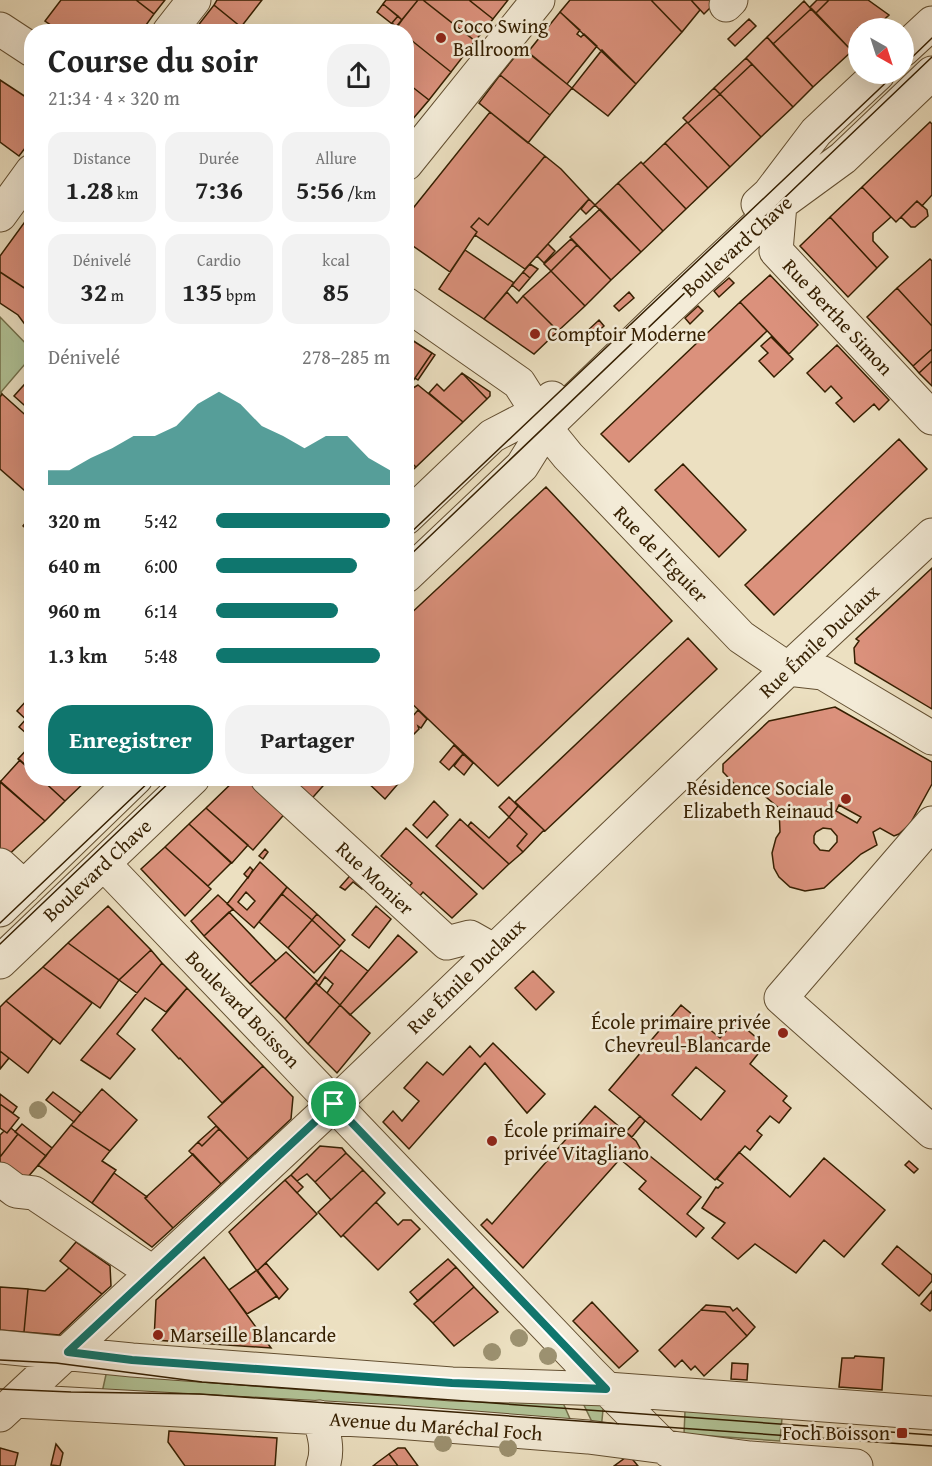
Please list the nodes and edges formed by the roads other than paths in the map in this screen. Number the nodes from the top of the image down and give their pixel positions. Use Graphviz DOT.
graph roads {
  1 [pos="194,0"];
  2 [pos="538,0"];
  3 [pos="932,23"];
  4 [pos="175,24"];
  5 [pos="0,29"];
  6 [pos="914,40"];
  7 [pos="24,45"];
  8 [pos="932,73"];
  9 [pos="867,84"];
  10 [pos="414,154"];
  11 [pos="24,182"];
  12 [pos="780,204"];
  13 [pos="0,215"];
  14 [pos="414,310"];
  15 [pos="932,418"];
  16 [pos="542,419"];
  17 [pos="414,510"];
  18 [pos="932,535"];
  19 [pos="414,568"];
  20 [pos="788,669"];
  21 [pos="932,738"];
  22 [pos="128,786"];
  23 [pos="185,786"];
  24 [pos="276,786"];
  25 [pos="932,823"];
  26 [pos="104,864"];
  27 [pos="0,865"];
  28 [pos="24,887"];
  29 [pos="0,910"];
  30 [pos="493,950"];
  31 [pos="0,962"];
  32 [pos="334,1104"];
  33 [pos="932,1132"];
  34 [pos="0,1179"];
  35 [pos="152,1272"];
  36 [pos="121,1301"];
  37 [pos="0,1347"];
  38 [pos="68,1352"];
  39 [pos="132,1360"];
  40 [pos="606,1389"];
  41 [pos="8,1408"];
  42 [pos="932,1413"];
  43 [pos="319,1417"];
  44 [pos="673,1456"];
  45 [pos="744,1462"];
  46 [pos="323,1466"];
  47 [pos="856,1466"];
  1 -- 4 [label="street"];
  2 -- 10 [label="street"];
  3 -- 6 [label="street"];
  5 -- 7 [label="street"];
  8 -- 12 [label="street, Boulevard Chave"];
  9 -- 16 [label="street, Boulevard Chave"];
  11 -- 13 [label="street"];
  12 -- 15 [label="street, Rue Berthe Simon"];
  12 -- 16 [label="street, Boulevard Chave"];
  14 -- 16 [label="street, Rue de l'Eguier"];
  16 -- 17 [label="street, Boulevard Chave"];
  16 -- 19 [label="street, Boulevard Chave"];
  16 -- 20 [label="street, Rue de l'Eguier"];
  18 -- 20 [label="street, Rue Émile Duclaux"];
  20 -- 21 [label="street"];
  20 -- 30 [label="street, Rue Émile Duclaux"];
  22 -- 28 [label="street, Boulevard Chave"];
  23 -- 26 [label="street, Boulevard Chave"];
  24 -- 30 [label="street, Rue Monier"];
  25 -- 33 [label="street"];
  26 -- 31 [label="street, Boulevard Chave"];
  26 -- 32 [label="street, Boulevard Boisson"];
  27 -- 28 [label="street"];
  28 -- 29 [label="street, Boulevard Chave"];
  30 -- 32 [label="street, Rue Émile Duclaux"];
  32 -- 35 [label="street, Rue Émile Duclaux"];
  32 -- 40 [label="street, Boulevard Boisson"];
  34 -- 35 [label="street"];
  35 -- 36 [label="street, Rue Émile Duclaux"];
  36 -- 38 [label="street, Rue Émile Duclaux"];
  36 -- 39 [label="street"];
  37 -- 38 [label="street"];
  38 -- 39 [label="street"];
  38 -- 41 [label="street, Rue Émile Duclaux"];
  39 -- 40 [label="street"];
  40 -- 42 [label="street"];
  40 -- 44 [label="street, Boulevard Boisson"];
  41 -- 43 [label="street, Avenue du Maréchal Foch"];
  43 -- 44 [label="street, Avenue du Maréchal Foch"];
  43 -- 46 [label="street"];
  44 -- 45 [label="street, Avenue du Maréchal Foch"];
  45 -- 47 [label="street, Avenue du Maréchal Foch"];
}
